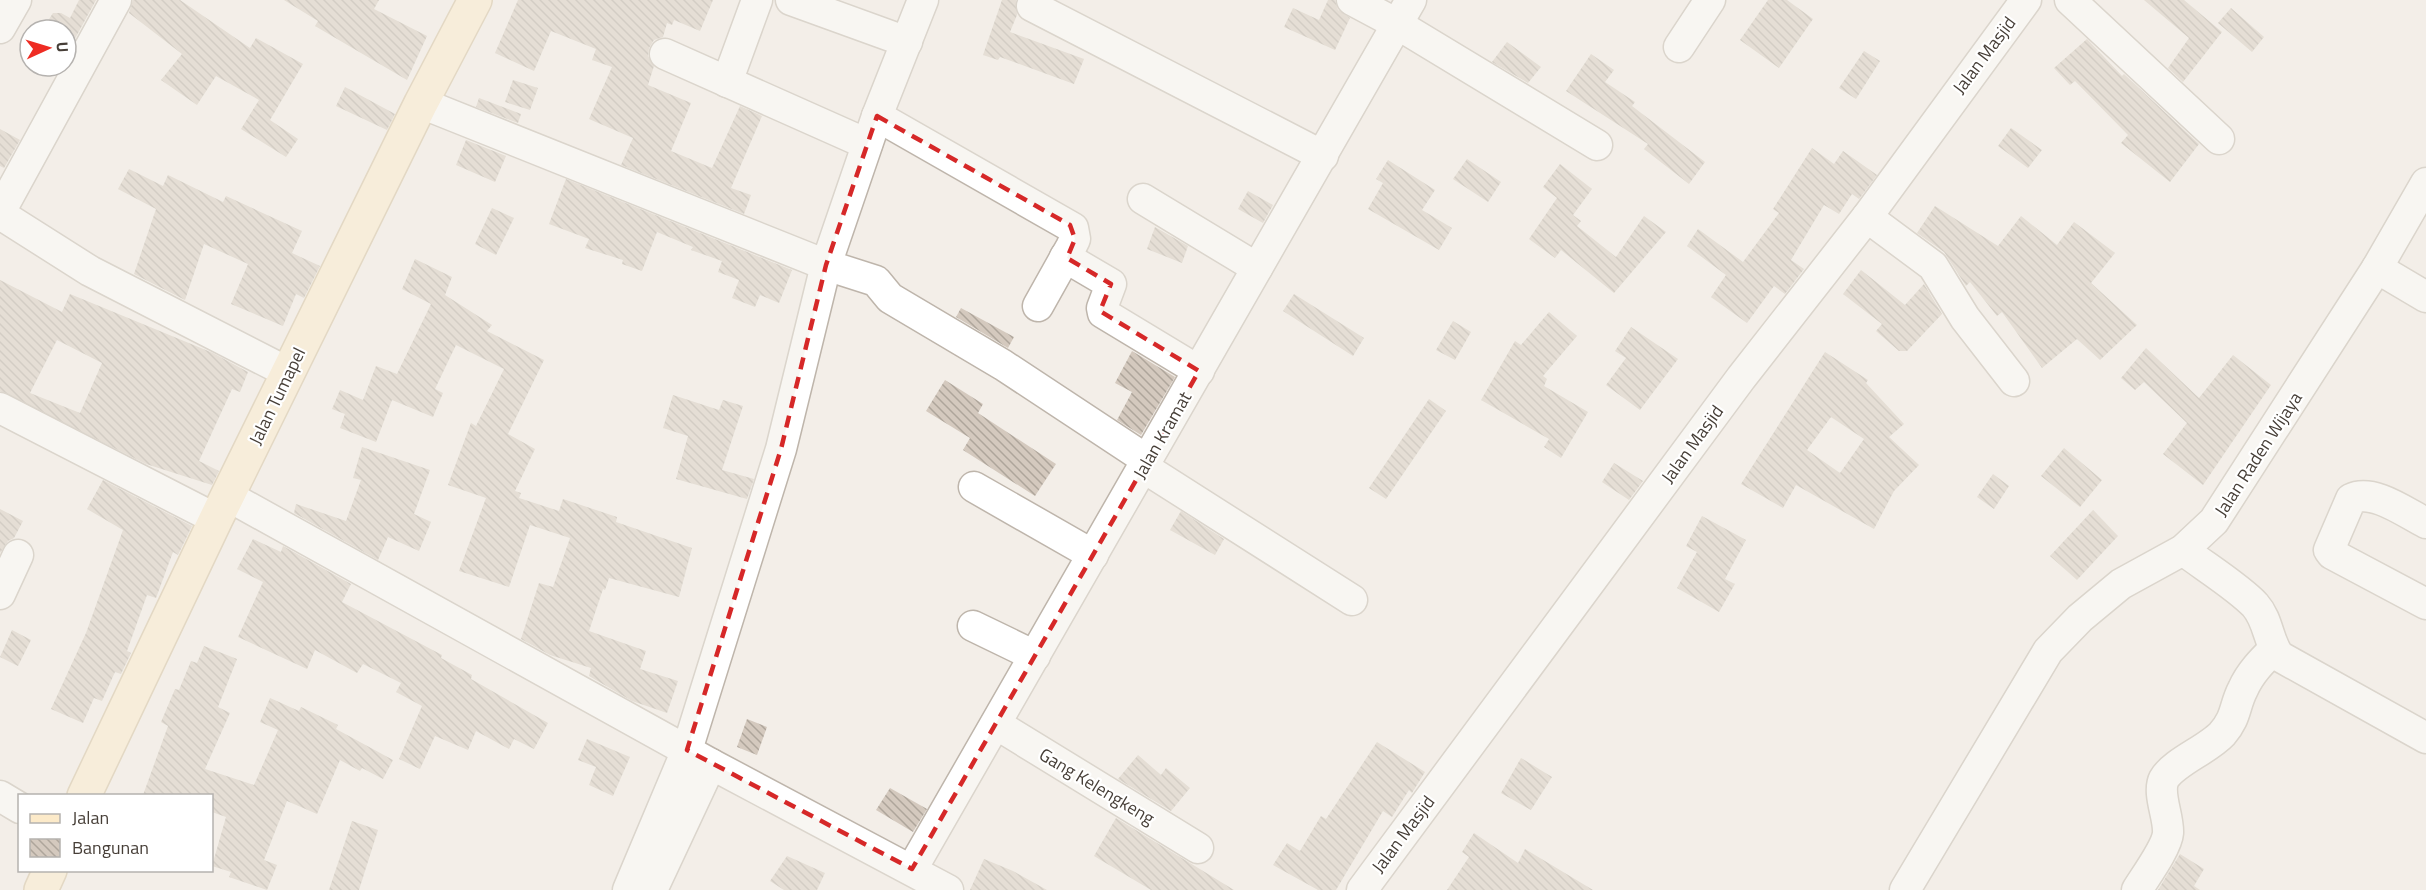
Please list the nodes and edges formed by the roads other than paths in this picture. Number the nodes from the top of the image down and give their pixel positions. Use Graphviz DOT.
graph roads {
  1 [pos="16,0"];
  2 [pos="116,0"];
  3 [pos="475,0"];
  4 [pos="757,0"];
  5 [pos="791,0"];
  6 [pos="922,0"];
  7 [pos="1352,0"];
  8 [pos="1710,0"];
  9 [pos="2026,0"];
  10 [pos="2070,0"];
  11 [pos="1032,6"];
  12 [pos="1404,12"];
  13 [pos="0,28"];
  14 [pos="907,42"];
  15 [pos="1680,47"];
  16 [pos="665,54"];
  17 [pos="728,82"];
  18 [pos="421,103"];
  19 [pos="886,121"];
  20 [pos="2219,139"];
  21 [pos="867,144"];
  22 [pos="1597,145"];
  23 [pos="1323,156"];
  24 [pos="2426,183"];
  25 [pos="1143,199"];
  26 [pos="0,213"];
  27 [pos="1867,217"];
  28 [pos="1065,257"];
  29 [pos="826,265"];
  30 [pos="1257,268"];
  31 [pos="2377,268"];
  32 [pos="2426,297"];
  33 [pos="1038,306"];
  34 [pos="1199,371"];
  35 [pos="289,373"];
  36 [pos="2014,381"];
  37 [pos="0,408"];
  38 [pos="1145,464"];
  39 [pos="974,487"];
  40 [pos="222,507"];
  41 [pos="2426,523"];
  42 [pos="2183,550"];
  43 [pos="18,555"];
  44 [pos="1093,555"];
  45 [pos="0,594"];
  46 [pos="1352,600"];
  47 [pos="2426,604"];
  48 [pos="973,626"];
  49 [pos="2274,649"];
  50 [pos="1035,656"];
  51 [pos="996,724"];
  52 [pos="2426,738"];
  53 [pos="698,756"];
  54 [pos="84,794"];
  55 [pos="0,796"];
  56 [pos="18,807"];
  57 [pos="1198,848"];
  58 [pos="912,869"];
  59 [pos="49,872"];
  60 [pos="41,890"];
  61 [pos="628,890"];
  62 [pos="652,890"];
  63 [pos="948,890"];
  64 [pos="1362,890"];
  65 [pos="1905,890"];
  66 [pos="2137,890"];
  1 -- 13 [label="street"];
  2 -- 26 [label="street"];
  3 -- 18 [label="street, Jalan Tumapel"];
  4 -- 17 [label="street"];
  5 -- 14 [label="street"];
  6 -- 14 [label="street"];
  7 -- 12 [label="street"];
  8 -- 15 [label="street"];
  9 -- 27 [label="street, Jalan Masjid"];
  10 -- 20 [label="street"];
  11 -- 23 [label="street"];
  12 -- 22 [label="street"];
  12 -- 23 [label="street, Jalan Kramat"];
  14 -- 19 [label="street"];
  16 -- 17 [label="street"];
  17 -- 21 [label="street"];
  18 -- 29 [label="street"];
  18 -- 35 [label="street, Jalan Tumapel"];
  19 -- 21 [label="street"];
  19 -- 28 [label="street"];
  21 -- 29 [label="street"];
  23 -- 30 [label="street, Jalan Kramat"];
  24 -- 31 [label="street, Jalan Raden Wijaya"];
  25 -- 30 [label="street"];
  26 -- 35 [label="street"];
  27 -- 36 [label="street"];
  27 -- 64 [label="street, Jalan Masjid"];
  28 -- 33 [label="street"];
  28 -- 34 [label="street"];
  29 -- 38 [label="street"];
  29 -- 53 [label="street"];
  30 -- 34 [label="street, Jalan Kramat"];
  31 -- 32 [label="street"];
  31 -- 42 [label="street, Jalan Raden Wijaya"];
  34 -- 38 [label="street, Jalan Kramat"];
  35 -- 40 [label="street, Jalan Tumapel"];
  37 -- 40 [label="street"];
  38 -- 44 [label="street, Jalan Kramat"];
  38 -- 46 [label="street"];
  39 -- 44 [label="street"];
  40 -- 53 [label="street"];
  40 -- 54 [label="street, Jalan Tumapel"];
  41 -- 47 [label="street"];
  42 -- 49 [label="street"];
  42 -- 65 [label="street, Jalan Raden Wijaya"];
  43 -- 45 [label="street"];
  44 -- 50 [label="street, Jalan Kramat"];
  48 -- 50 [label="street"];
  49 -- 52 [label="street"];
  49 -- 66 [label="street"];
  50 -- 51 [label="street, Jalan Kramat"];
  51 -- 57 [label="street, Gang Kelengkeng"];
  51 -- 58 [label="street, Jalan Kramat"];
  53 -- 58 [label="street"];
  53 -- 61 [label="street"];
  53 -- 62 [label="street"];
  55 -- 56 [label="street"];
  58 -- 63 [label="street"];
  59 -- 60 [label="street"];
}
